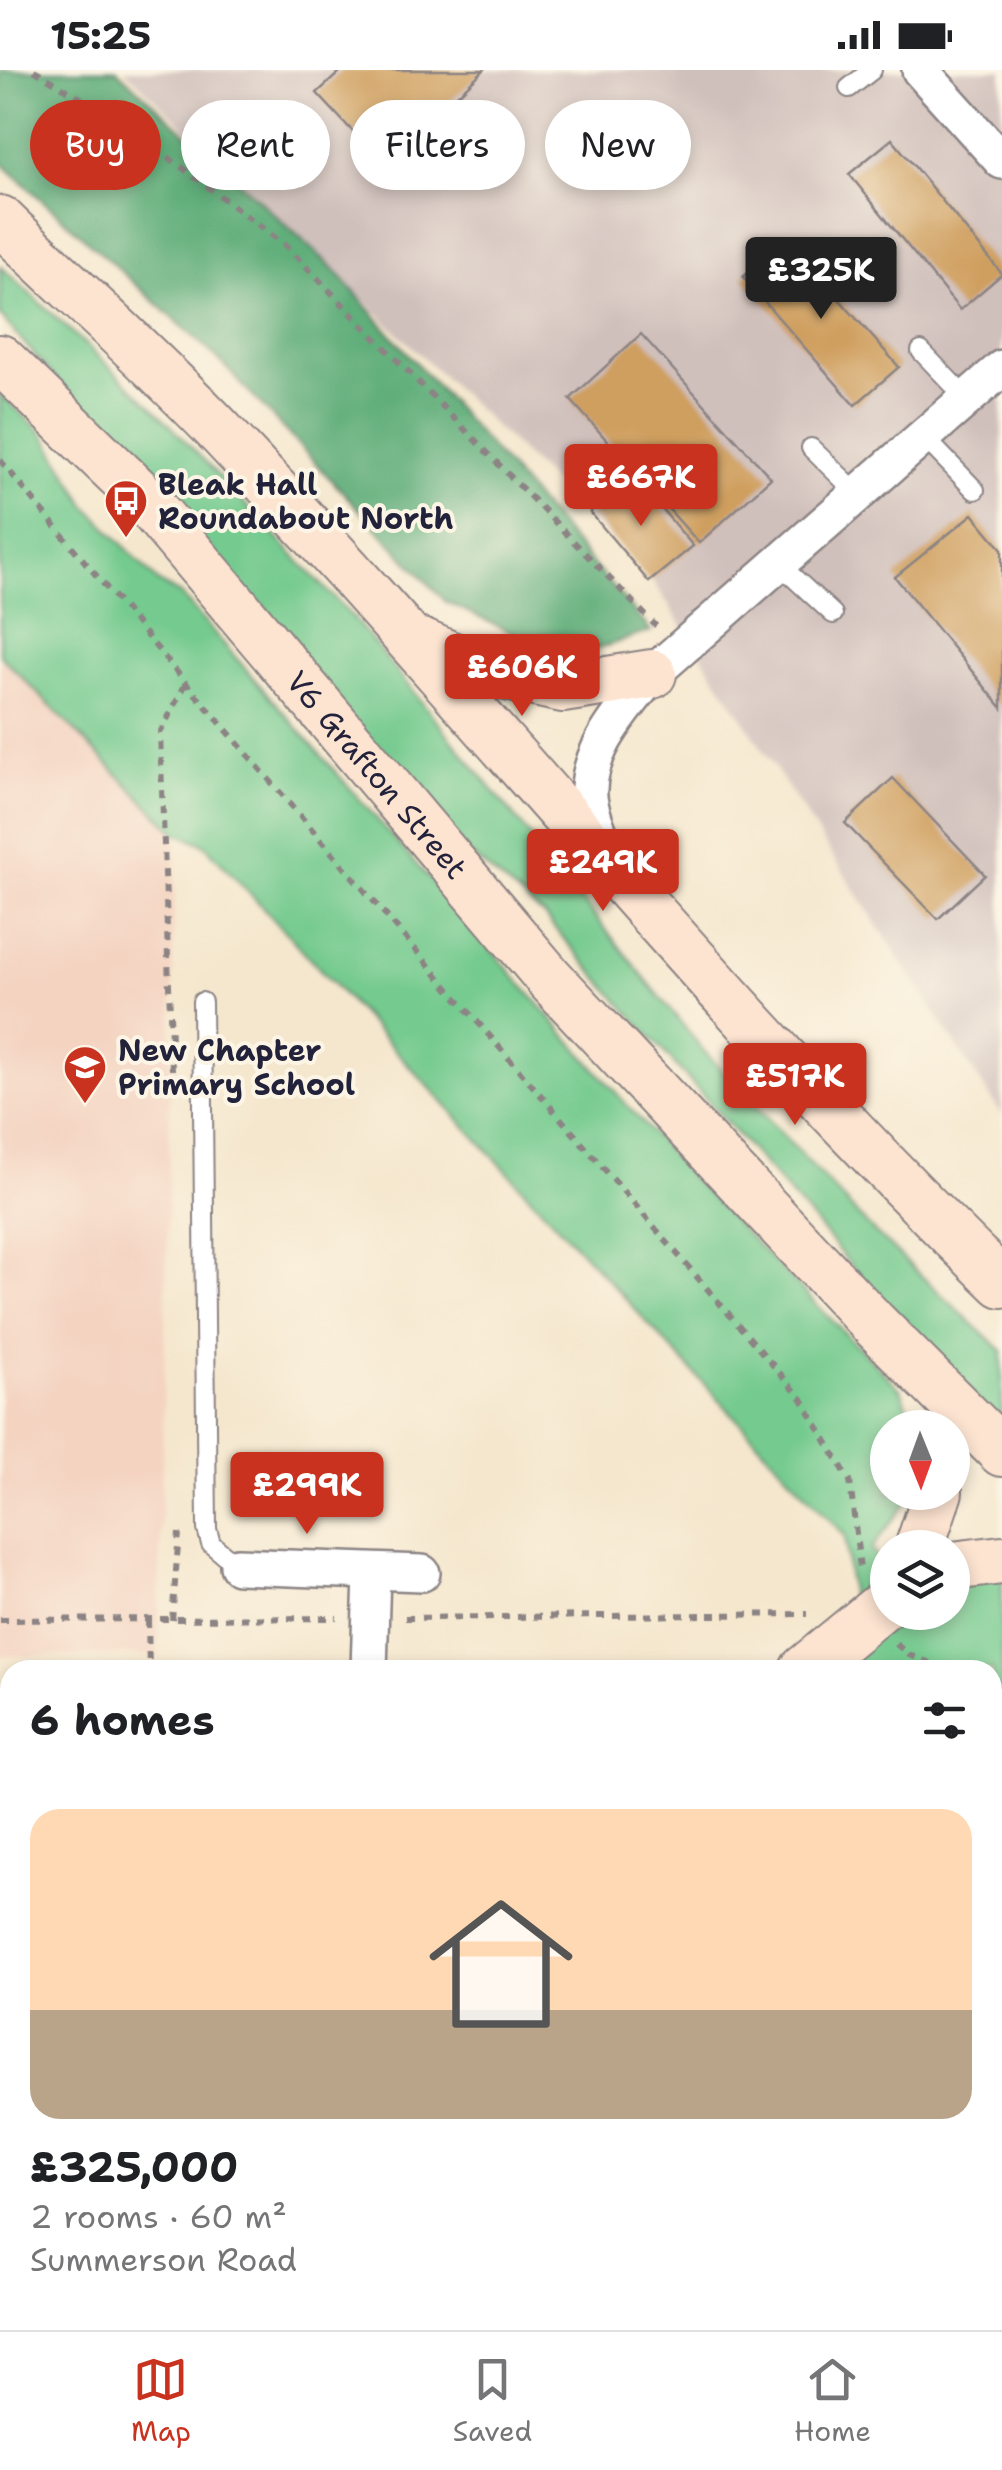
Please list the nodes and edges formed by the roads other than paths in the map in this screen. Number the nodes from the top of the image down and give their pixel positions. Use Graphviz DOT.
graph roads {
  1 [pos="872,70"];
  2 [pos="920,70"];
  3 [pos="849,88"];
  4 [pos="1002,162"];
  5 [pos="0,220"];
  6 [pos="921,351"];
  7 [pos="0,359"];
  8 [pos="1002,368"];
  9 [pos="965,397"];
  10 [pos="923,436"];
  11 [pos="811,448"];
  12 [pos="975,490"];
  13 [pos="856,492"];
  14 [pos="780,565"];
  15 [pos="833,614"];
  16 [pos="409,637"];
  17 [pos="665,662"];
  18 [pos="611,866"];
  19 [pos="202,1002"];
  20 [pos="1002,1283"];
  21 [pos="943,1410"];
  22 [pos="970,1430"];
  23 [pos="1002,1452"];
  24 [pos="1002,1560"];
  25 [pos="970,1564"];
  26 [pos="238,1566"];
  27 [pos="372,1573"];
  28 [pos="422,1573"];
  29 [pos="870,1616"];
  30 [pos="370,1660"];
  31 [pos="816,1660"];
  1 -- 3 [label="lane"];
  2 -- 4 [label="street"];
  5 -- 16 [label="street"];
  6 -- 9 [label="lane"];
  7 -- 21 [label="street, V6 Grafton Street"];
  8 -- 9 [label="street"];
  9 -- 10 [label="street"];
  10 -- 12 [label="lane"];
  10 -- 13 [label="street"];
  11 -- 13 [label="lane"];
  13 -- 14 [label="street"];
  14 -- 15 [label="lane"];
  14 -- 17 [label="street"];
  16 -- 17 [label="street"];
  16 -- 18 [label="street"];
  17 -- 18 [label="street"];
  18 -- 20 [label="street"];
  19 -- 26 [label="lane"];
  22 -- 23 [label="street, V6 Grafton Street"];
  24 -- 25 [label="street"];
  26 -- 27 [label="street"];
  27 -- 28 [label="street"];
  27 -- 30 [label="street"];
  29 -- 31 [label="street"];
}
